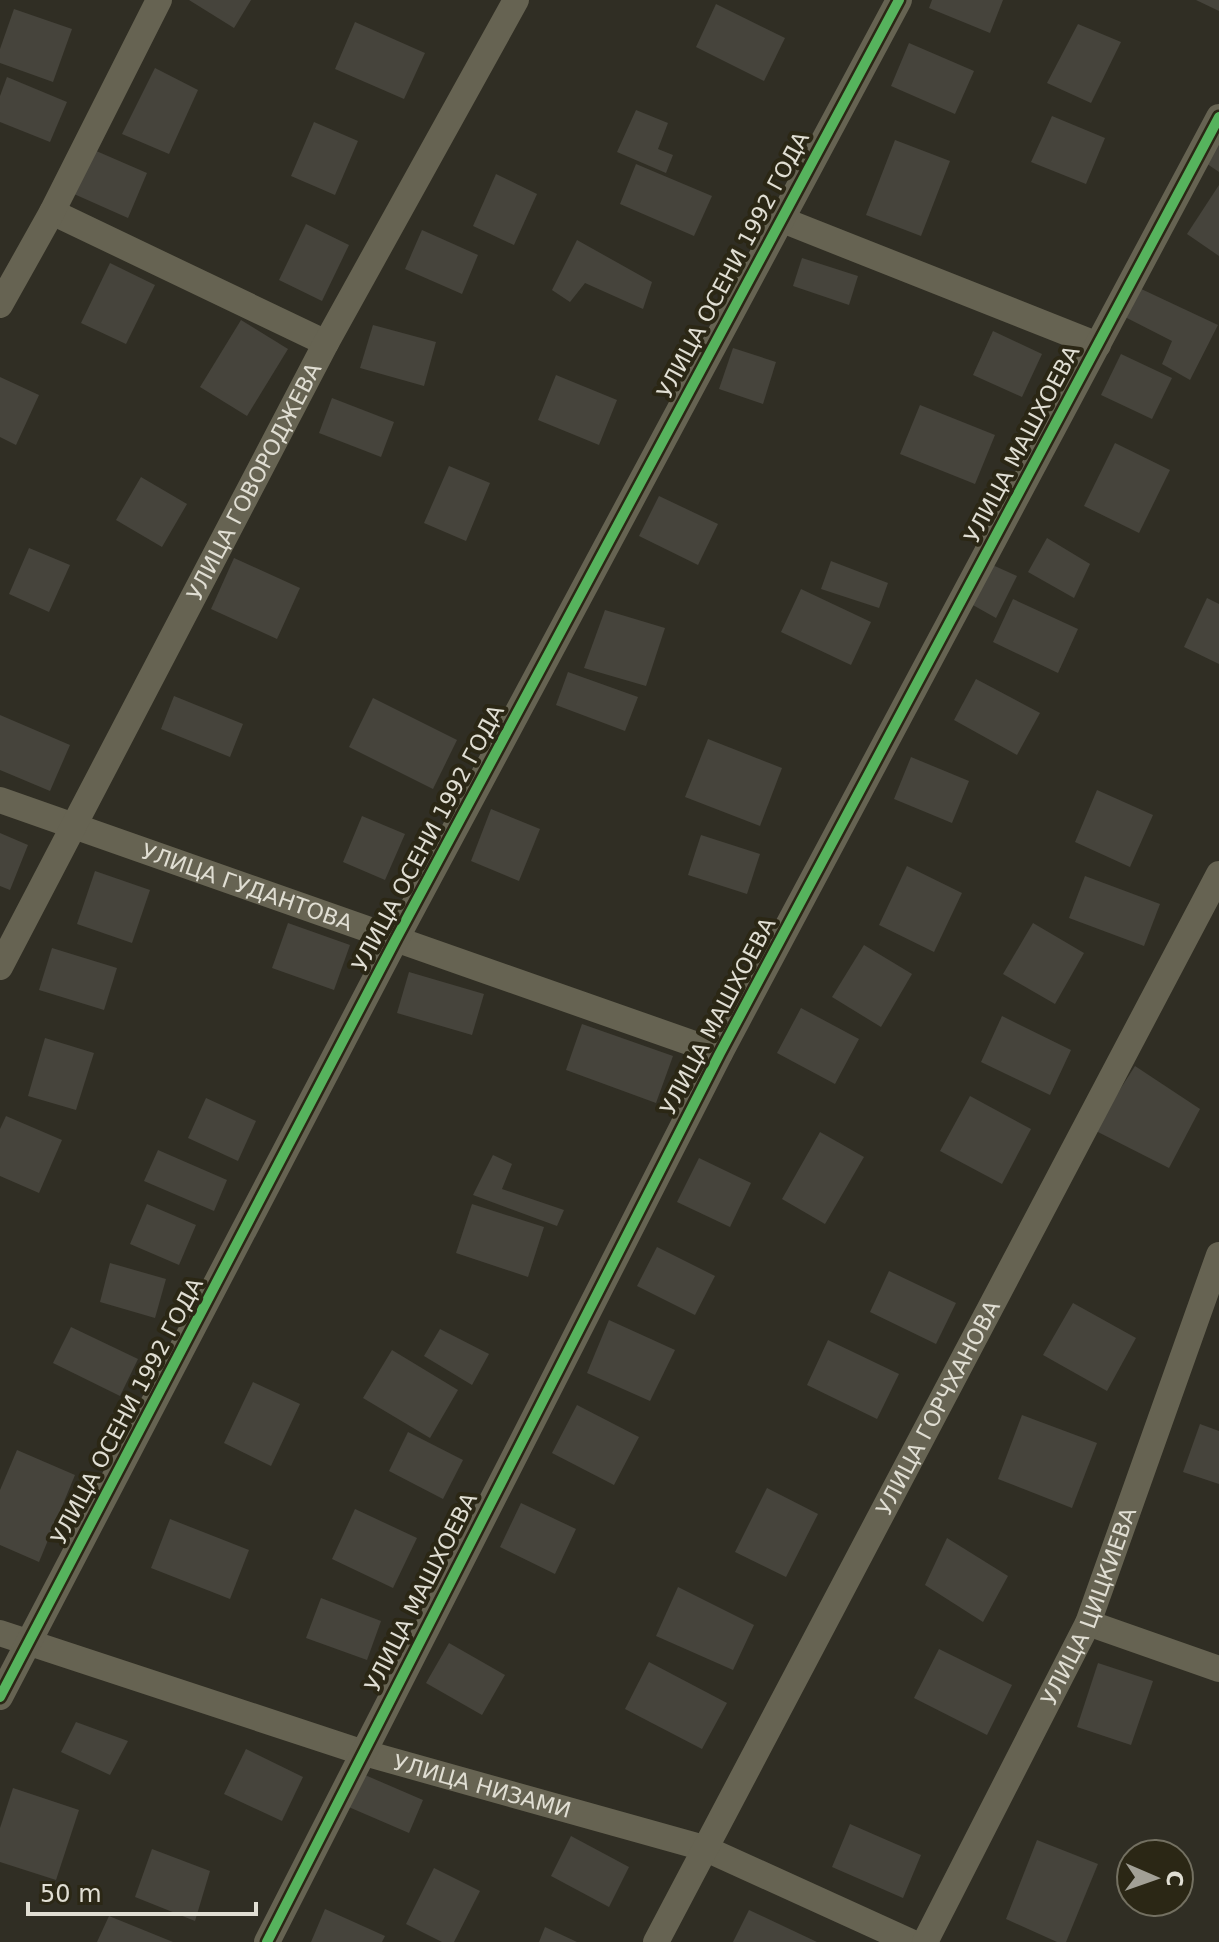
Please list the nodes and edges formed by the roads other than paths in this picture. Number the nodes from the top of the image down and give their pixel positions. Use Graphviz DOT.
graph roads {
  1 [pos="159,0"];
  2 [pos="516,0"];
  3 [pos="899,0"];
  4 [pos="1219,117"];
  5 [pos="52,212"];
  6 [pos="780,219"];
  7 [pos="0,305"];
  8 [pos="326,343"];
  9 [pos="1098,345"];
  10 [pos="0,800"];
  11 [pos="73,825"];
  12 [pos="1219,874"];
  13 [pos="396,939"];
  14 [pos="0,967"];
  15 [pos="720,1053"];
  16 [pos="1219,1255"];
  17 [pos="1088,1623"];
  18 [pos="0,1633"];
  19 [pos="28,1642"];
  20 [pos="1219,1669"];
  21 [pos="0,1697"];
  22 [pos="361,1752"];
  23 [pos="704,1848"];
  24 [pos="267,1942"];
  25 [pos="656,1942"];
  26 [pos="911,1942"];
  27 [pos="925,1942"];
  1 -- 5 [label="street"];
  2 -- 8 [label="street, УЛИЦА ГОВОРОДЖЕВА"];
  3 -- 6 [label="street, УЛИЦА ОСЕНИ 1992 ГОДА"];
  4 -- 9 [label="street, УЛИЦА МАШХОЕВА"];
  5 -- 7 [label="street"];
  5 -- 8 [label="street"];
  6 -- 9 [label="street"];
  6 -- 13 [label="street, УЛИЦА ОСЕНИ 1992 ГОДА"];
  8 -- 11 [label="street, УЛИЦА ГОВОРОДЖЕВА"];
  9 -- 15 [label="street, УЛИЦА МАШХОЕВА"];
  10 -- 11 [label="street, УЛИЦА ГУДАНТОВА"];
  11 -- 13 [label="street, УЛИЦА ГУДАНТОВА"];
  11 -- 14 [label="street, УЛИЦА ГОВОРОДЖЕВА"];
  12 -- 23 [label="street, УЛИЦА ГОРЧХАНОВА"];
  13 -- 15 [label="street, УЛИЦА ГУДАНТОВА"];
  13 -- 19 [label="street, УЛИЦА ОСЕНИ 1992 ГОДА"];
  15 -- 22 [label="street, УЛИЦА МАШХОЕВА"];
  16 -- 17 [label="street, УЛИЦА ЦИЦКИЕВА"];
  17 -- 20 [label="street"];
  17 -- 27 [label="street, УЛИЦА ЦИЦКИЕВА"];
  18 -- 19 [label="street, УЛИЦА НИЗАМИ"];
  19 -- 21 [label="street, УЛИЦА ОСЕНИ 1992 ГОДА"];
  19 -- 22 [label="street, УЛИЦА НИЗАМИ"];
  22 -- 23 [label="street, УЛИЦА НИЗАМИ"];
  22 -- 24 [label="street, УЛИЦА МАШХОЕВА"];
  23 -- 25 [label="street, УЛИЦА ГОРЧХАНОВА"];
  23 -- 26 [label="street, УЛИЦА НИЗАМИ"];
}
